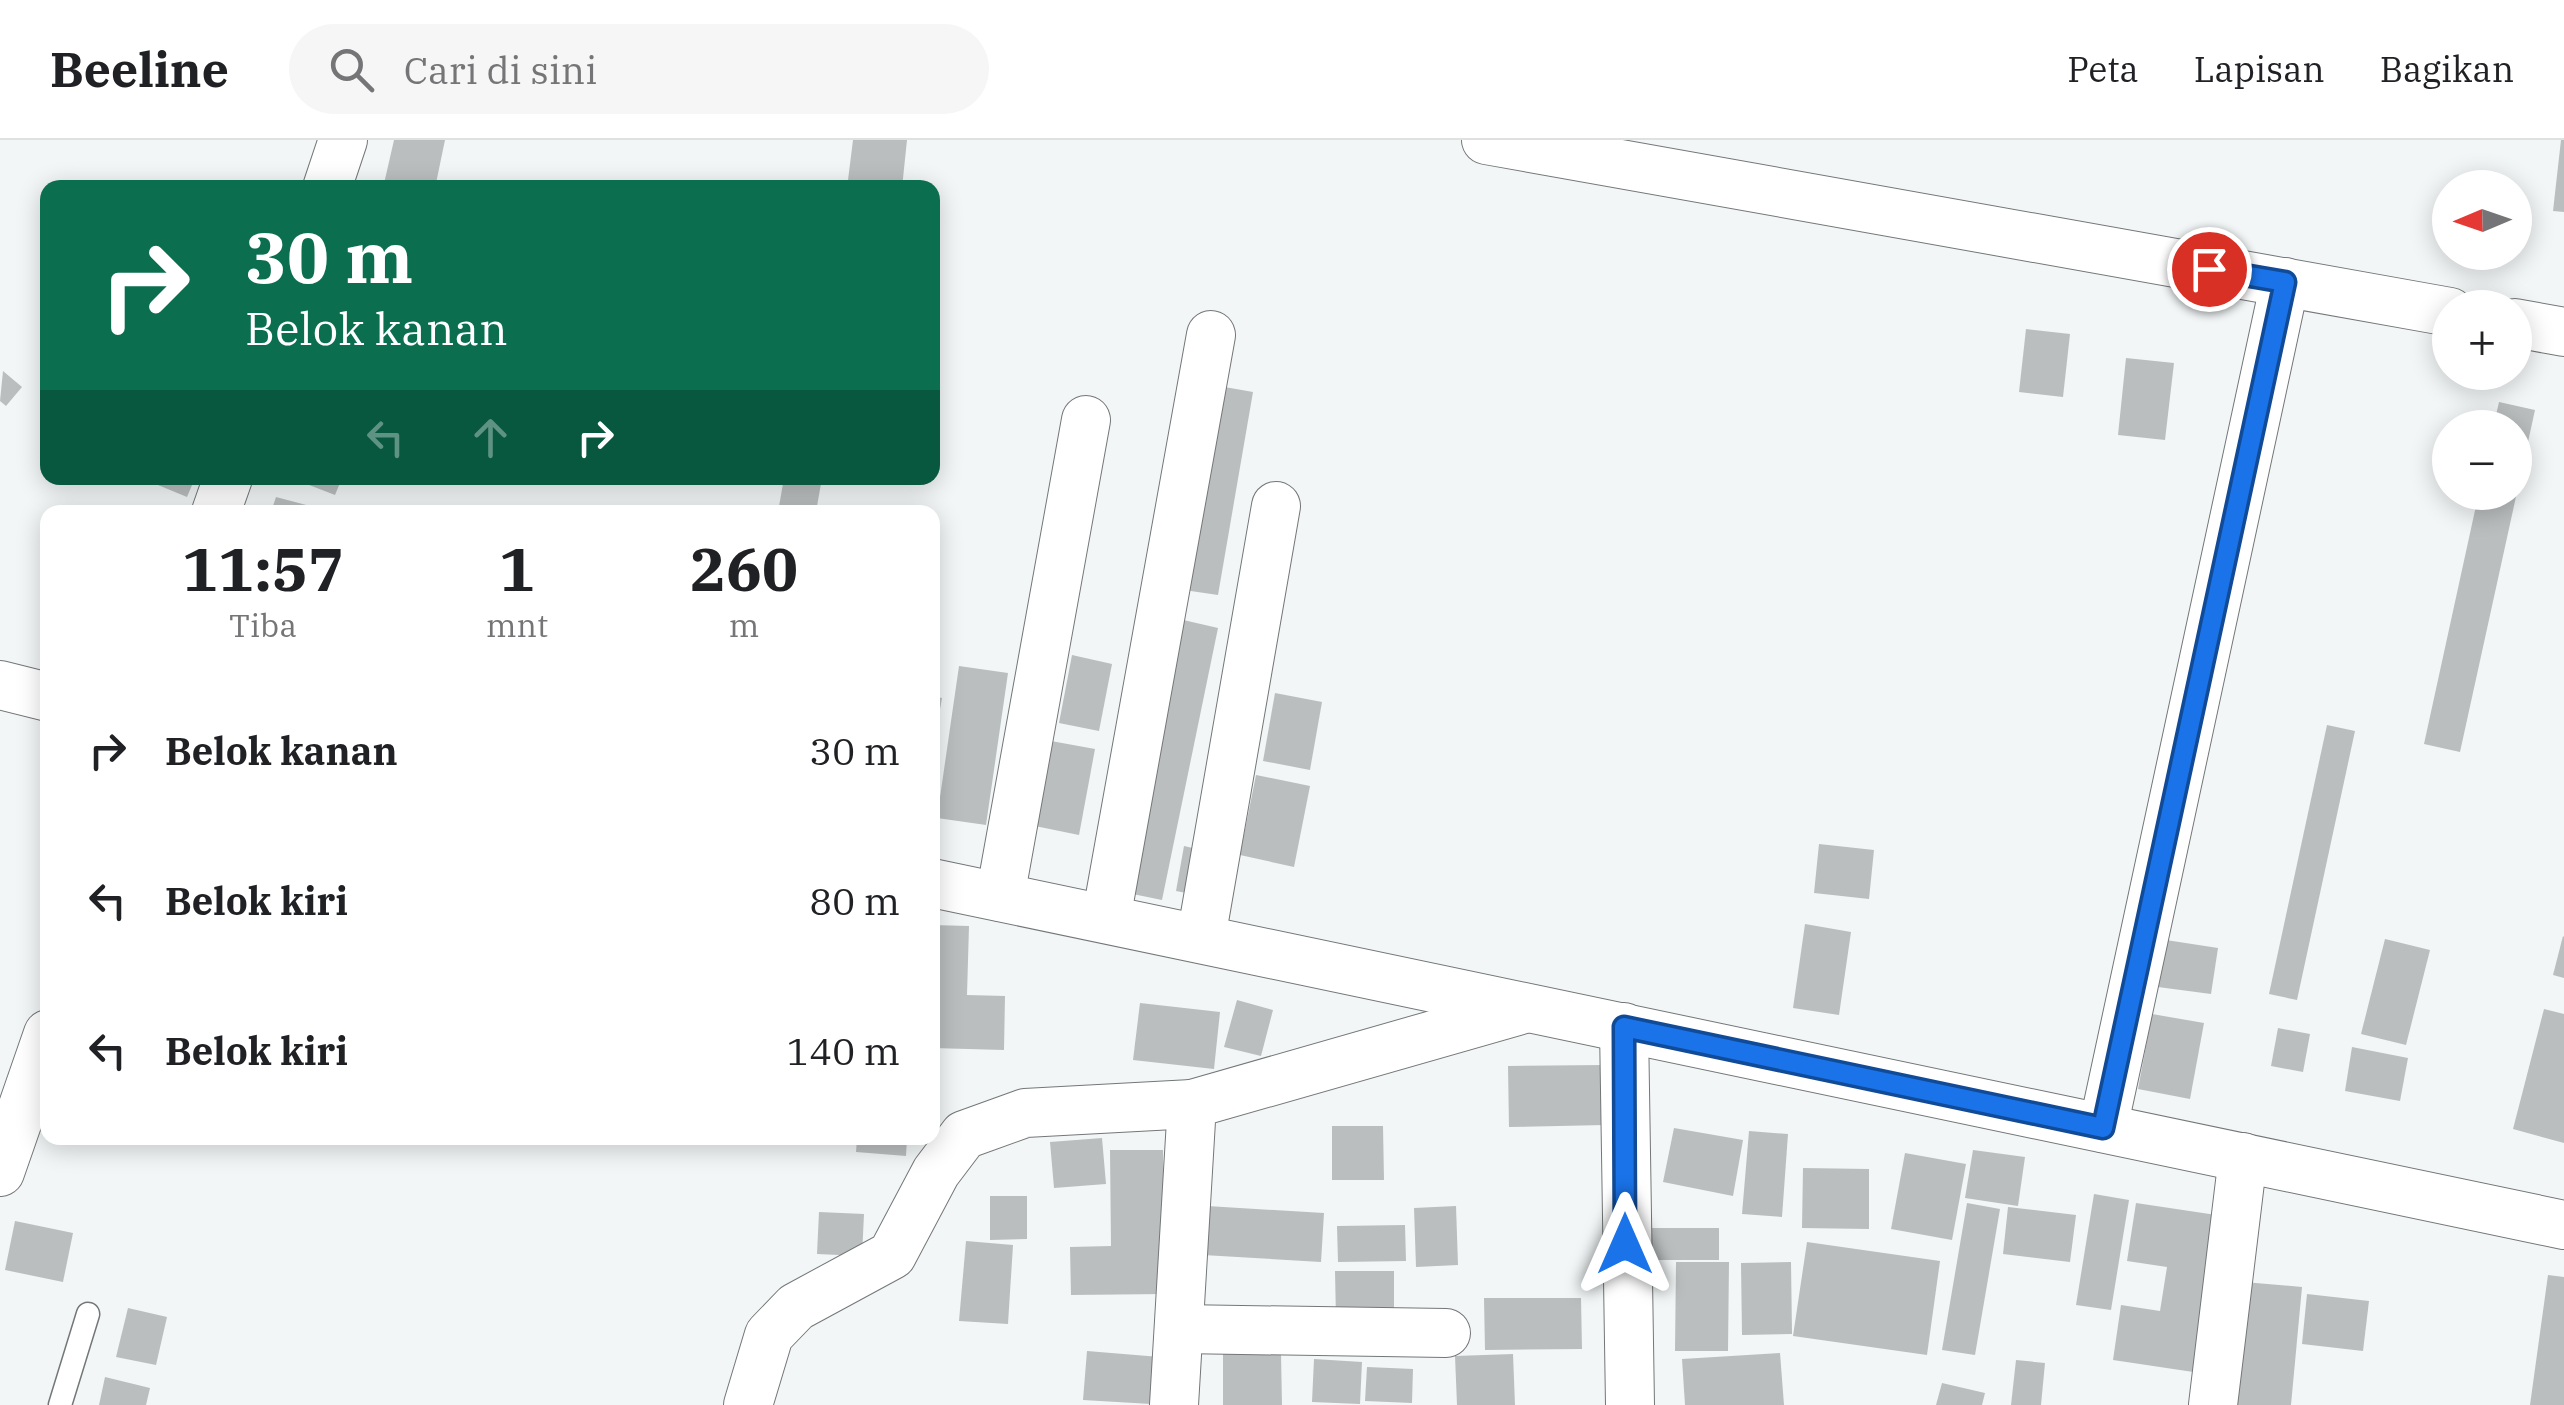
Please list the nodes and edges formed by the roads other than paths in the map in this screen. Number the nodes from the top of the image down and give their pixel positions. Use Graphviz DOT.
graph roads {
  1 [pos="343,140"];
  2 [pos="1486,140"];
  3 [pos="330,180"];
  4 [pos="2285,282"];
  5 [pos="2432,309"];
  6 [pos="2532,326"];
  7 [pos="2564,332"];
  8 [pos="1211,335"];
  9 [pos="1086,420"];
  10 [pos="1276,506"];
  11 [pos="0,685"];
  12 [pos="40,695"];
  13 [pos="940,884"];
  14 [pos="1000,897"];
  15 [pos="1106,919"];
  16 [pos="1201,938"];
  17 [pos="1528,1007"];
  18 [pos="1624,1027"];
  19 [pos="40,1057"];
  20 [pos="1192,1104"];
  21 [pos="2103,1128"];
  22 [pos="2243,1157"];
  23 [pos="0,1172"];
  24 [pos="2564,1225"];
  25 [pos="88,1314"];
  26 [pos="1180,1329"];
  27 [pos="1446,1334"];
  28 [pos="60,1405"];
  29 [pos="748,1405"];
  30 [pos="1174,1405"];
  31 [pos="1630,1405"];
  32 [pos="2213,1405"];
  1 -- 3 [label="street"];
  2 -- 4 [label="street"];
  4 -- 5 [label="street"];
  4 -- 21 [label="street"];
  6 -- 7 [label="street"];
  8 -- 15 [label="street"];
  9 -- 14 [label="street"];
  10 -- 16 [label="street"];
  11 -- 12 [label="street"];
  13 -- 14 [label="street"];
  14 -- 15 [label="street"];
  15 -- 16 [label="street"];
  16 -- 17 [label="street"];
  17 -- 18 [label="street"];
  17 -- 20 [label="street"];
  18 -- 21 [label="street"];
  18 -- 31 [label="street"];
  19 -- 23 [label="street"];
  20 -- 26 [label="street"];
  20 -- 29 [label="street"];
  21 -- 22 [label="street"];
  22 -- 24 [label="street"];
  22 -- 32 [label="street"];
  25 -- 28 [label="lane"];
  26 -- 27 [label="street"];
  26 -- 30 [label="street"];
}
